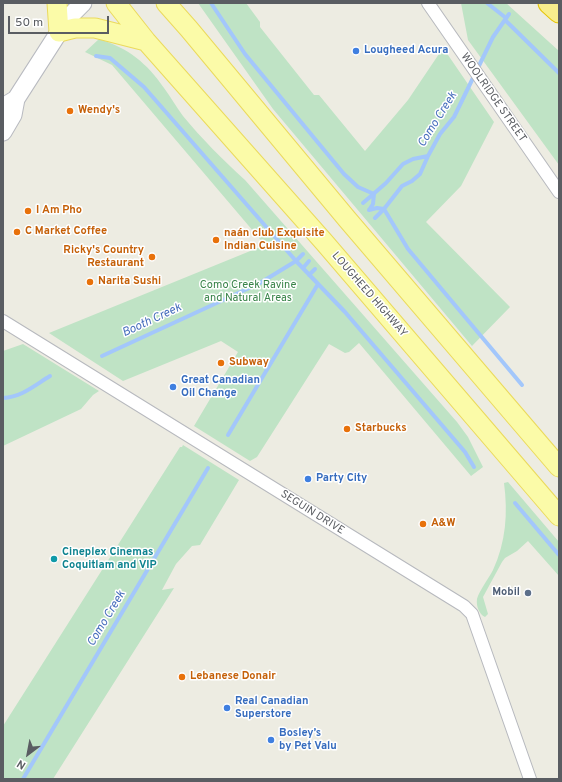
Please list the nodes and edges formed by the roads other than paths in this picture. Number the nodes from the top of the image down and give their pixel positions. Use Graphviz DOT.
graph roads {
  1 [pos="57,3"];
  2 [pos="83,3"];
  3 [pos="116,3"];
  4 [pos="166,3"];
  5 [pos="183,3"];
  6 [pos="428,3"];
  7 [pos="549,3"];
  8 [pos="559,12"];
  9 [pos="189,29"];
  10 [pos="59,32"];
  11 [pos="146,40"];
  12 [pos="10,103"];
  13 [pos="3,132"];
  14 [pos="559,192"];
  15 [pos="3,321"];
  16 [pos="559,467"];
  17 [pos="559,516"];
  18 [pos="530,779"];
  1 -- 10 [label="main road"];
  2 -- 10 [label="main road"];
  3 -- 11 [label="main road, LOUGHEED HIGHWAY"];
  4 -- 9 [label="main road"];
  5 -- 9 [label="main road"];
  6 -- 14 [label="street, WOOLRIDGE STREET"];
  7 -- 8 [label="highway"];
  9 -- 16 [label="main road"];
  10 -- 11 [label="main road"];
  10 -- 12 [label="main road"];
  11 -- 17 [label="main road, LOUGHEED HIGHWAY"];
  12 -- 13 [label="main road"];
  15 -- 18 [label="street, SEGUIN DRIVE"];
}
